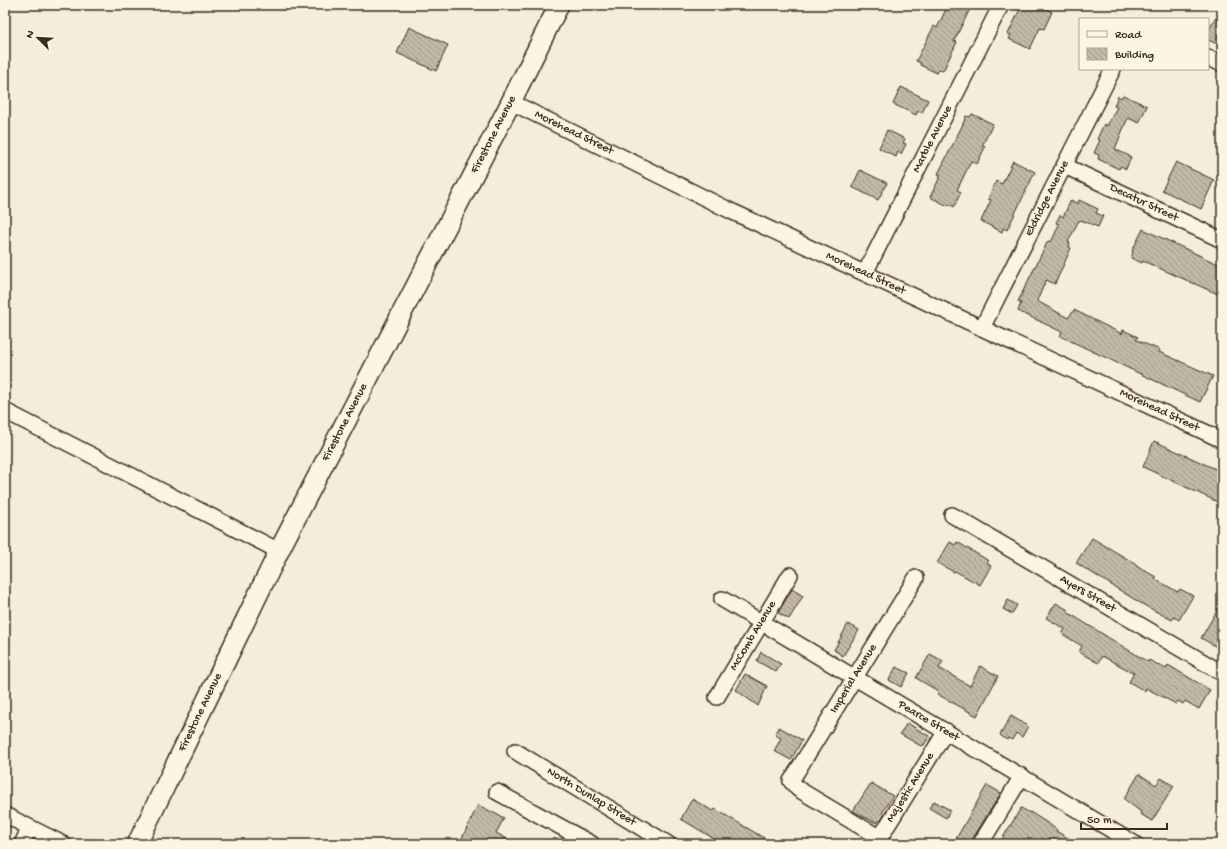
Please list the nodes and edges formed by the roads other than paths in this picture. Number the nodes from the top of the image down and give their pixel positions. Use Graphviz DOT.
graph roads {
  1 [pos="1001,5"];
  2 [pos="554,7"];
  3 [pos="1209,58"];
  4 [pos="1222,64"];
  5 [pos="1113,70"];
  6 [pos="511,102"];
  7 [pos="1065,166"];
  8 [pos="1222,240"];
  9 [pos="865,272"];
  10 [pos="982,328"];
  11 [pos="5,411"];
  12 [pos="1222,440"];
  13 [pos="952,515"];
  14 [pos="279,551"];
  15 [pos="790,575"];
  16 [pos="916,578"];
  17 [pos="722,599"];
  18 [pos="762,622"];
  19 [pos="1222,673"];
  20 [pos="854,678"];
  21 [pos="717,697"];
  22 [pos="946,731"];
  23 [pos="515,751"];
  24 [pos="1022,776"];
  25 [pos="497,792"];
  26 [pos="5,815"];
  27 [pos="29,829"];
  28 [pos="878,841"];
  29 [pos="22,844"];
  30 [pos="63,844"];
  31 [pos="137,844"];
  32 [pos="592,844"];
  33 [pos="668,844"];
  34 [pos="981,844"];
  35 [pos="1135,844"];
  1 -- 9 [label="street, Marble Avenue"];
  2 -- 6 [label="main road, Firestone Avenue"];
  3 -- 4 [label="street"];
  5 -- 7 [label="street, Eldridge Avenue"];
  6 -- 9 [label="street, Morehead Street"];
  6 -- 14 [label="main road, Firestone Avenue"];
  7 -- 8 [label="street, Decatur Street"];
  7 -- 10 [label="street, Eldridge Avenue"];
  9 -- 10 [label="street, Morehead Street"];
  10 -- 12 [label="street, Morehead Street"];
  11 -- 14 [label="street"];
  13 -- 19 [label="street, Ayers Street"];
  14 -- 31 [label="main road, Firestone Avenue"];
  15 -- 18 [label="street, McComb Avenue"];
  16 -- 20 [label="street, Imperial Avenue"];
  17 -- 18 [label="street, Pearce Street"];
  18 -- 20 [label="street, Pearce Street"];
  18 -- 21 [label="street, McComb Avenue"];
  20 -- 22 [label="street, Pearce Street"];
  20 -- 28 [label="street, Imperial Avenue"];
  22 -- 24 [label="street, Pearce Street"];
  22 -- 28 [label="street, Majestic Avenue"];
  23 -- 33 [label="street, North Dunlap Street"];
  24 -- 34 [label="street"];
  24 -- 35 [label="street, Pearce Street"];
  25 -- 32 [label="street"];
  26 -- 27 [label="street"];
  27 -- 29 [label="street"];
  27 -- 30 [label="street"];
}
